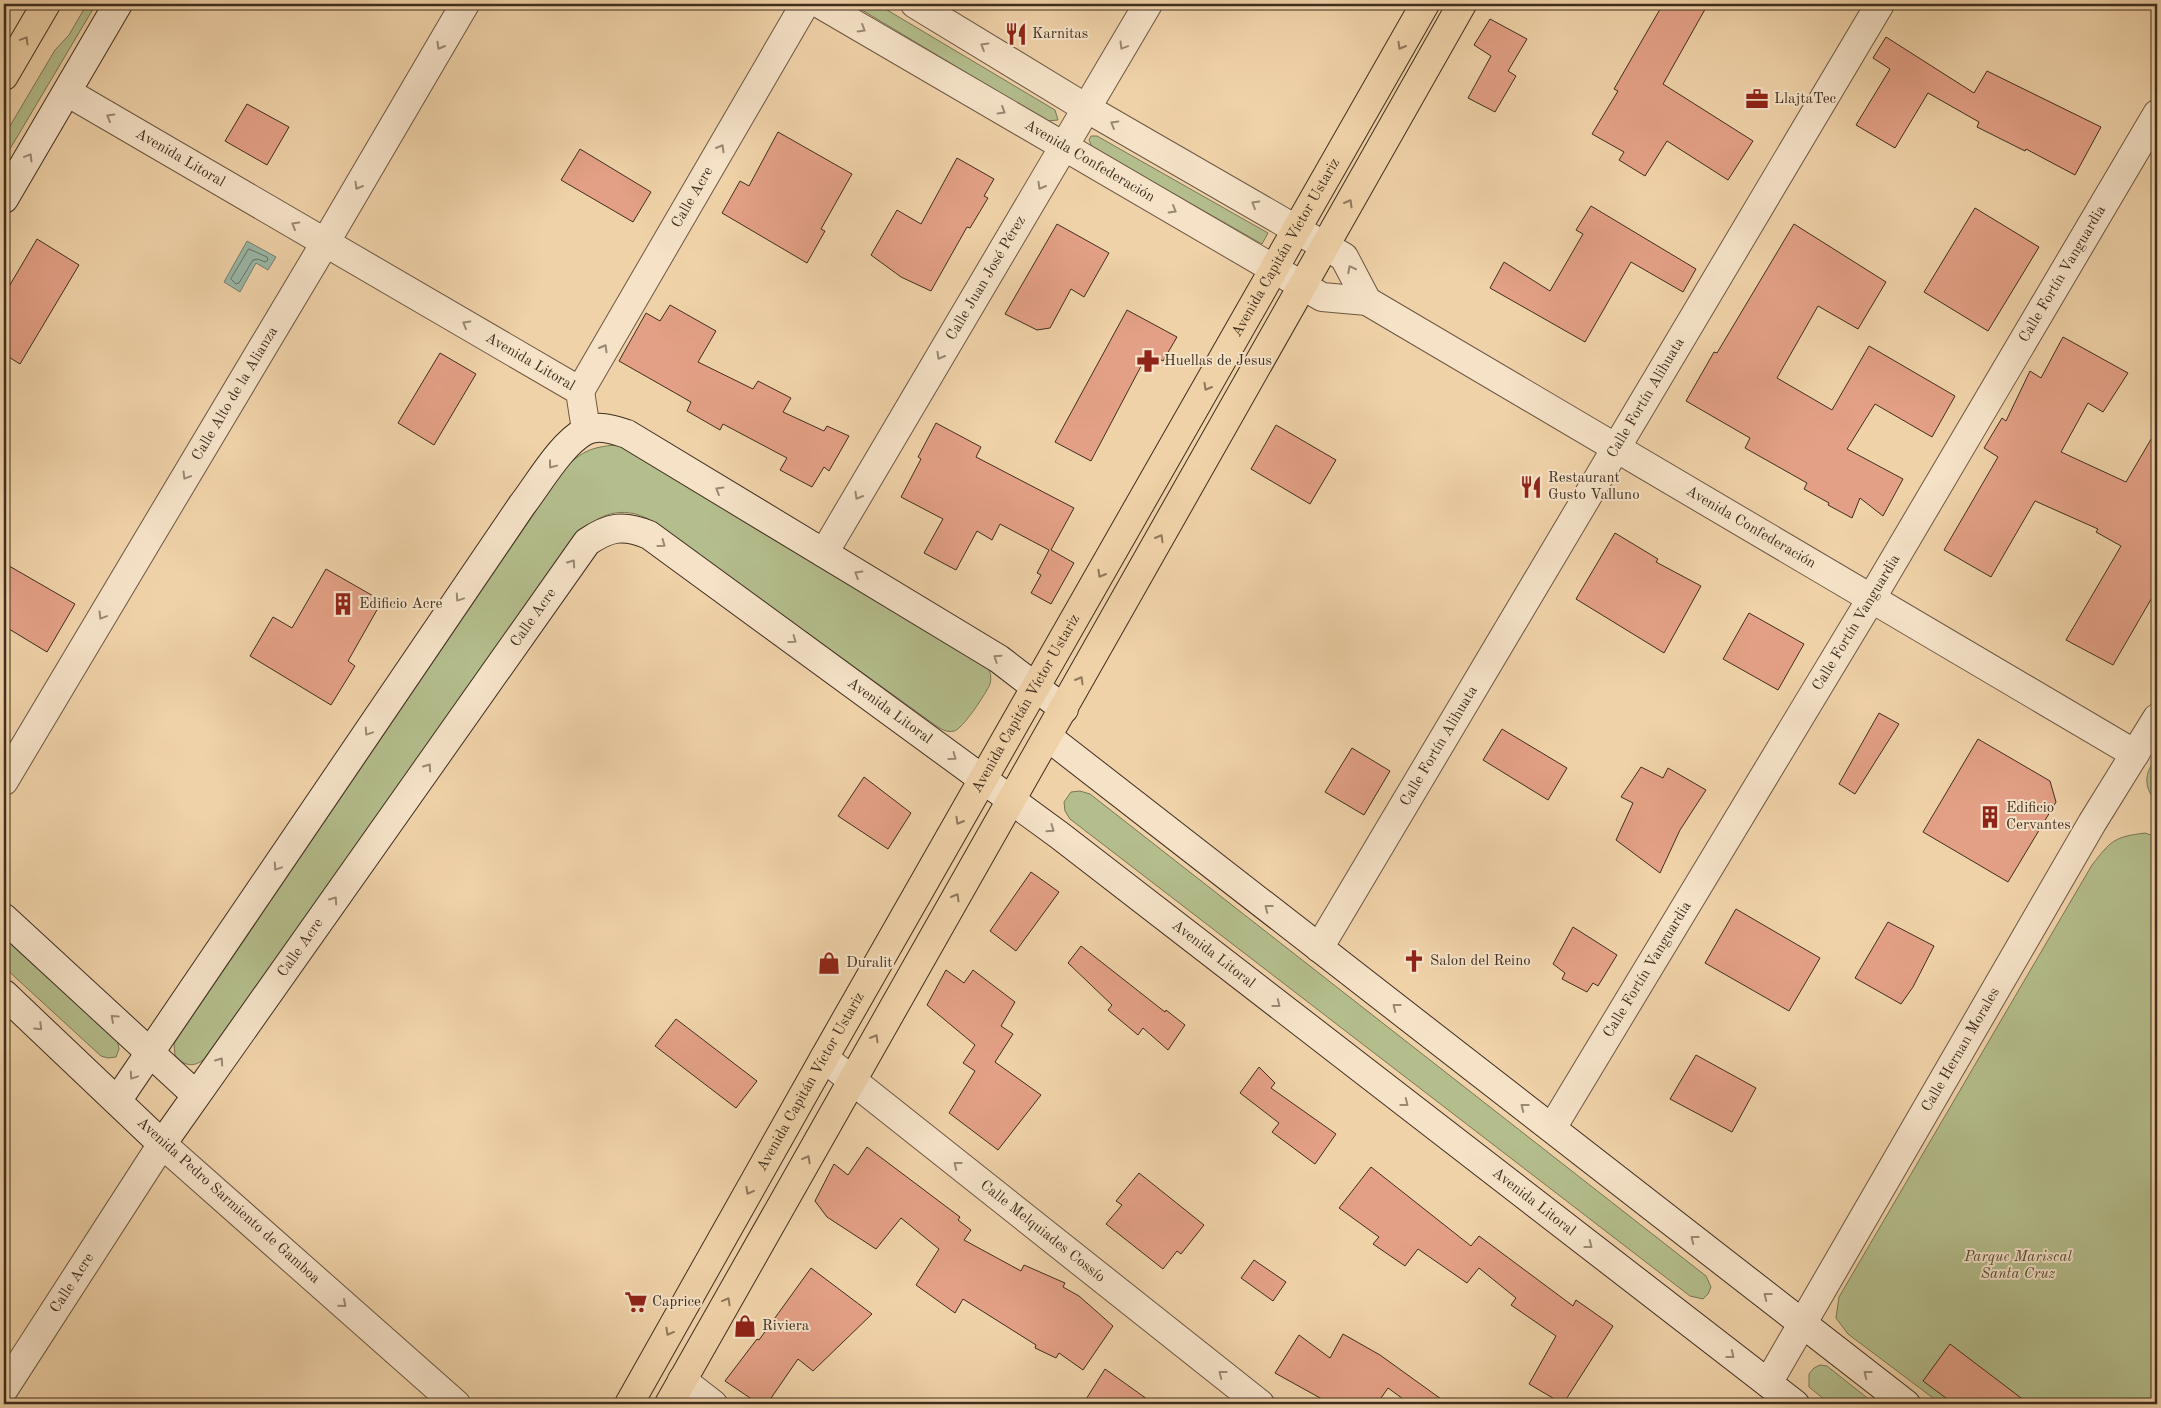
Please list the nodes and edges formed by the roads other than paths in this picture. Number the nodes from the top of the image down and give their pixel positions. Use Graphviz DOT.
graph roads {
  1 [pos="46,4"];
  2 [pos="118,4"];
  3 [pos="465,4"];
  4 [pos="805,4"];
  5 [pos="820,4"];
  6 [pos="915,4"];
  7 [pos="1148,4"];
  8 [pos="1425,4"];
  9 [pos="1462,4"];
  10 [pos="1880,4"];
  11 [pos="4,76"];
  12 [pos="67,92"];
  13 [pos="1086,108"];
  14 [pos="2157,114"];
  15 [pos="1063,148"];
  16 [pos="4,199"];
  17 [pos="1297,229"];
  18 [pos="325,243"];
  19 [pos="1326,245"];
  20 [pos="1274,269"];
  21 [pos="1303,286"];
  22 [pos="1367,301"];
  23 [pos="580,390"];
  24 [pos="586,430"];
  25 [pos="1617,448"];
  26 [pos="618,528"];
  27 [pos="824,553"];
  28 [pos="1871,599"];
  29 [pos="1036,687"];
  30 [pos="1064,708"];
  31 [pos="2157,718"];
  32 [pos="1048,737"];
  33 [pos="2135,754"];
  34 [pos="983,779"];
  35 [pos="4,781"];
  36 [pos="1012,801"];
  37 [pos="4,918"];
  38 [pos="1320,948"];
  39 [pos="4,994"];
  40 [pos="150,1051"];
  41 [pos="824,1058"];
  42 [pos="851,1080"];
  43 [pos="196,1096"];
  44 [pos="116,1101"];
  45 [pos="1552,1128"];
  46 [pos="162,1144"];
  47 [pos="1802,1323"];
  48 [pos="682,1380"];
  49 [pos="1768,1384"];
  50 [pos="4,1389"];
  51 [pos="456,1404"];
  52 [pos="629,1404"];
  53 [pos="669,1404"];
  54 [pos="713,1404"];
  55 [pos="1260,1404"];
  56 [pos="1795,1404"];
  57 [pos="1906,1404"];
  11 -- 1 [label="main road, one-way"];
  2 -- 12 [label="street"];
  3 -- 18 [label="street, Calle Alto de la Alianza, one-way"];
  23 -- 4 [label="street, Calle Acre, one-way"];
  5 -- 15 [label="street, Avenida Confederación, one-way"];
  13 -- 6 [label="street, one-way"];
  7 -- 13 [label="street, Calle Juan José Pérez, one-way"];
  8 -- 17 [label="main road, Avenida Capitán Víctor Ustariz, one-way"];
  19 -- 9 [label="main road, one-way"];
  10 -- 25 [label="street, Calle Fortín Alihuata"];
  16 -- 12 [label="street, one-way"];
  18 -- 12 [label="street, Avenida Litoral, one-way"];
  13 -- 15 [label="street, Calle Juan José Pérez"];
  17 -- 13 [label="street, one-way"];
  14 -- 28 [label="street, Calle Fortín Vanguardia"];
  15 -- 20 [label="street, Avenida Confederación, one-way"];
  15 -- 27 [label="street, Calle Juan José Pérez, one-way"];
  17 -- 19 [label="street"];
  17 -- 20 [label="main road, Avenida Capitán Víctor Ustariz"];
  23 -- 18 [label="street, Avenida Litoral, one-way"];
  18 -- 35 [label="street, Calle Alto de la Alianza, one-way"];
  19 -- 21 [label="main road"];
  22 -- 19 [label="street, one-way"];
  20 -- 21 [label="street, Avenida Confederación"];
  20 -- 29 [label="main road, Avenida Capitán Víctor Ustariz, one-way"];
  21 -- 22 [label="street, Avenida Confederación"];
  30 -- 21 [label="main road, one-way"];
  22 -- 25 [label="street, Avenida Confederación"];
  23 -- 24 [label="street, Avenida Litoral"];
  27 -- 24 [label="street, one-way"];
  24 -- 40 [label="street, one-way"];
  25 -- 28 [label="street, Avenida Confederación"];
  25 -- 38 [label="street, Calle Fortín Alihuata"];
  26 -- 34 [label="street, Avenida Litoral, one-way"];
  43 -- 26 [label="street, Calle Acre, one-way"];
  29 -- 27 [label="street, one-way"];
  28 -- 33 [label="street, Avenida Confederación"];
  28 -- 45 [label="street, Calle Fortín Vanguardia"];
  29 -- 30 [label="street"];
  29 -- 34 [label="main road, Avenida Capitán Víctor Ustariz"];
  30 -- 32 [label="main road"];
  31 -- 33 [label="street, Calle Hernan Morales"];
  32 -- 36 [label="main road"];
  38 -- 32 [label="street, one-way"];
  33 -- 47 [label="street, Calle Hernan Morales"];
  34 -- 36 [label="street, Avenida Litoral"];
  34 -- 41 [label="main road, Avenida Capitán Víctor Ustariz, one-way"];
  42 -- 36 [label="main road, one-way"];
  36 -- 49 [label="street, Avenida Litoral, one-way"];
  40 -- 37 [label="street, one-way"];
  45 -- 38 [label="street, one-way"];
  39 -- 44 [label="street, Avenida Pedro Sarmiento de Gamboa, one-way"];
  40 -- 43 [label="street"];
  40 -- 44 [label="street, one-way"];
  41 -- 42 [label="street, Calle Melquiades Cossío"];
  41 -- 52 [label="main road, Avenida Capitán Víctor Ustariz, one-way"];
  48 -- 42 [label="main road, one-way"];
  55 -- 42 [label="street, Calle Melquiades Cossío, one-way"];
  43 -- 46 [label="street, Calle Acre"];
  44 -- 46 [label="street, Avenida Pedro Sarmiento de Gamboa"];
  47 -- 45 [label="street, one-way"];
  46 -- 50 [label="street, Calle Acre"];
  46 -- 51 [label="street, Avenida Pedro Sarmiento de Gamboa, one-way"];
  47 -- 49 [label="street, Calle Hernan Morales"];
  57 -- 47 [label="street, one-way"];
  48 -- 53 [label="main road"];
  48 -- 54 [label="street"];
  49 -- 56 [label="street, Avenida Litoral"];
}
